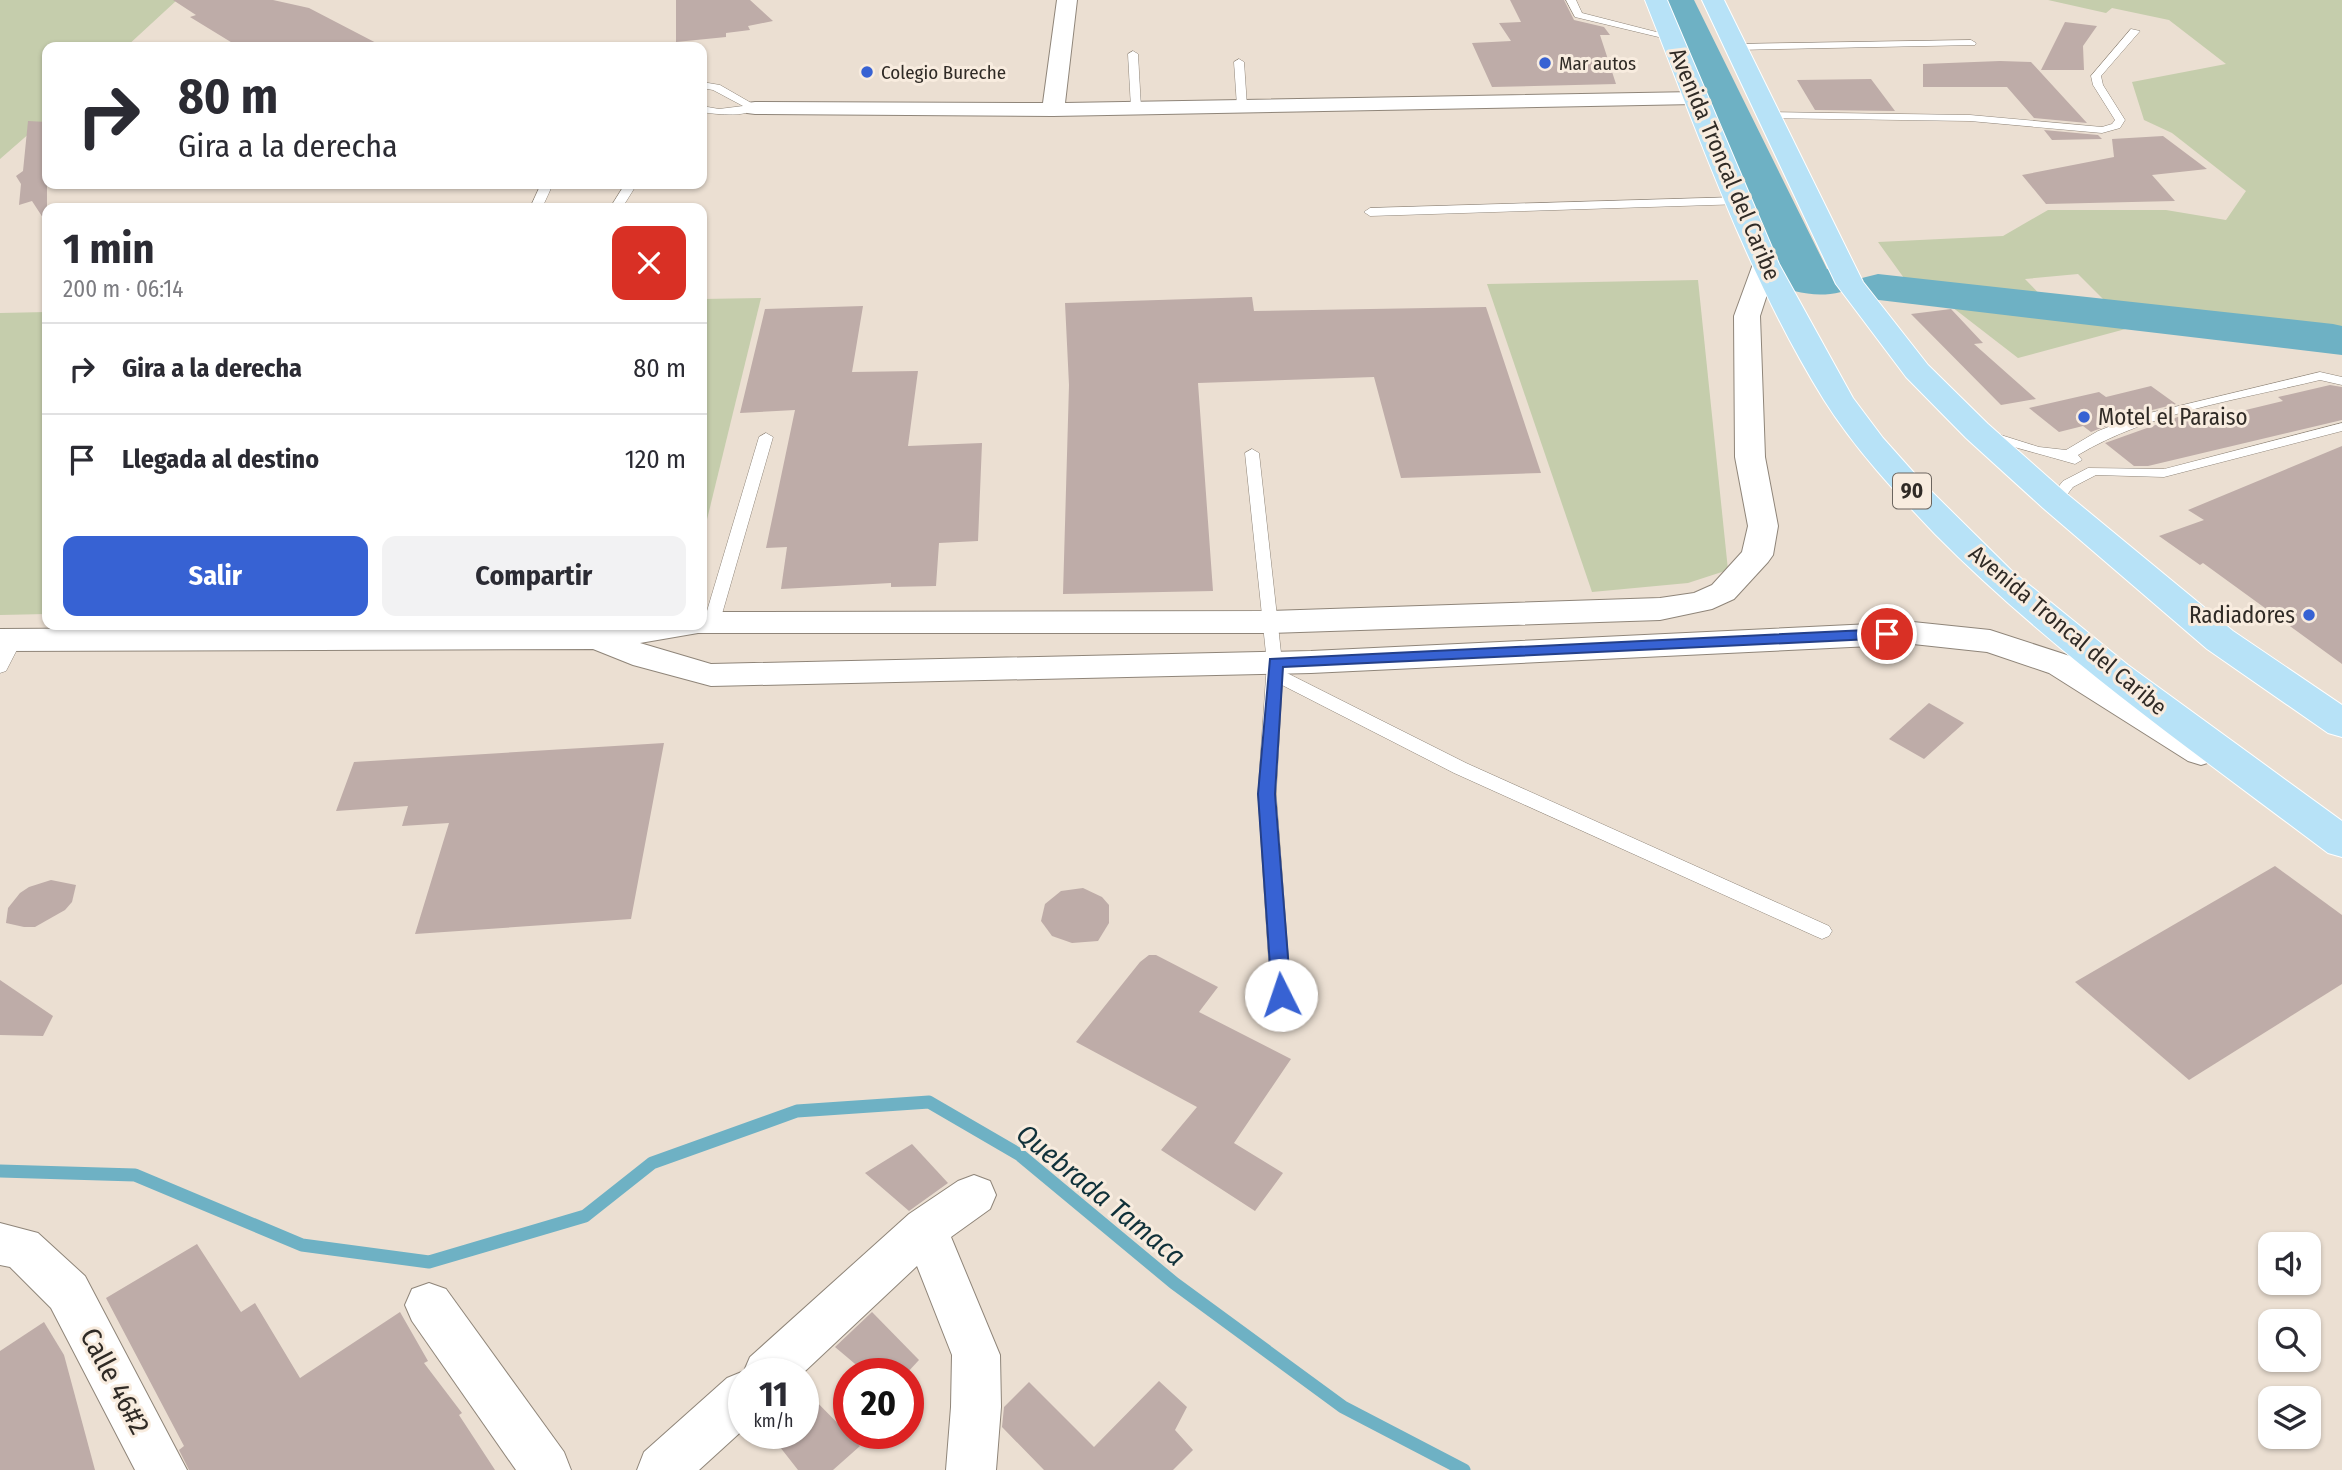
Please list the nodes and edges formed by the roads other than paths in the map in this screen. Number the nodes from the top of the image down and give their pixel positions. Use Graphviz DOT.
graph roads {
  1 [pos="1067,0"];
  2 [pos="1571,0"];
  3 [pos="1656,0"];
  4 [pos="1713,0"];
  5 [pos="2135,31"];
  6 [pos="1671,37"];
  7 [pos="1971,43"];
  8 [pos="1736,47"];
  9 [pos="1133,54"];
  10 [pos="1238,62"];
  11 [pos="707,86"];
  12 [pos="1696,98"];
  13 [pos="1242,106"];
  14 [pos="755,108"];
  15 [pos="1136,108"];
  16 [pos="1053,110"];
  17 [pos="707,111"];
  18 [pos="1769,115"];
  19 [pos="1739,201"];
  20 [pos="1370,212"];
  21 [pos="1765,264"];
  22 [pos="2342,381"];
  23 [pos="2342,428"];
  24 [pos="1977,431"];
  25 [pos="766,437"];
  26 [pos="1252,453"];
  27 [pos="2068,455"];
  28 [pos="2093,471"];
  29 [pos="2055,501"];
  30 [pos="707,603"];
  31 [pos="1660,609"];
  32 [pos="1270,622"];
  33 [pos="707,623"];
  34 [pos="651,630"];
  35 [pos="596,638"];
  36 [pos="1676,644"];
  37 [pos="5,649"];
  38 [pos="1275,668"];
  39 [pos="2342,724"];
  40 [pos="2296,811"];
  41 [pos="2342,842"];
  42 [pos="1822,931"];
  43 [pos="1281,995"];
  44 [pos="974,1195"];
  45 [pos="925,1229"];
  46 [pos="0,1244"];
  47 [pos="429,1305"];
  48 [pos="784,1358"];
  49 [pos="728,1410"];
  50 [pos="162,1470"];
  51 [pos="546,1470"];
  52 [pos="662,1470"];
  53 [pos="971,1470"];
  1 -- 16 [label="street"];
  2 -- 6 [label="lane"];
  3 -- 6 [label="highway, Avenida Troncal del Caribe / 90"];
  4 -- 8 [label="highway"];
  5 -- 18 [label="lane"];
  6 -- 12 [label="highway, Avenida Troncal del Caribe / 90"];
  7 -- 8 [label="lane"];
  8 -- 18 [label="highway"];
  9 -- 15 [label="lane"];
  10 -- 13 [label="lane"];
  11 -- 14 [label="lane"];
  12 -- 13 [label="street"];
  12 -- 19 [label="highway, Avenida Troncal del Caribe / 90"];
  13 -- 15 [label="street"];
  14 -- 16 [label="street"];
  14 -- 17 [label="lane"];
  15 -- 16 [label="street"];
  18 -- 24 [label="highway"];
  19 -- 20 [label="lane"];
  19 -- 21 [label="highway, Avenida Troncal del Caribe / 90"];
  21 -- 31 [label="street"];
  21 -- 40 [label="highway, Avenida Troncal del Caribe / 90"];
  22 -- 27 [label="lane"];
  23 -- 28 [label="lane"];
  24 -- 27 [label="lane"];
  24 -- 29 [label="highway"];
  25 -- 30 [label="lane"];
  26 -- 32 [label="lane"];
  27 -- 28 [label="lane"];
  28 -- 29 [label="lane"];
  29 -- 39 [label="highway"];
  31 -- 32 [label="street"];
  31 -- 36 [label="street"];
  32 -- 33 [label="street"];
  32 -- 38 [label="lane"];
  34 -- 35 [label="street"];
  35 -- 37 [label="street"];
  35 -- 38 [label="street"];
  36 -- 38 [label="street"];
  36 -- 40 [label="street"];
  38 -- 42 [label="lane"];
  38 -- 43 [label="lane"];
  40 -- 41 [label="highway, Avenida Troncal del Caribe / 90"];
  44 -- 45 [label="street"];
  45 -- 48 [label="street"];
  45 -- 53 [label="street"];
  46 -- 50 [label="street, Calle 46#2"];
  47 -- 51 [label="street"];
  49 -- 52 [label="street"];
}
